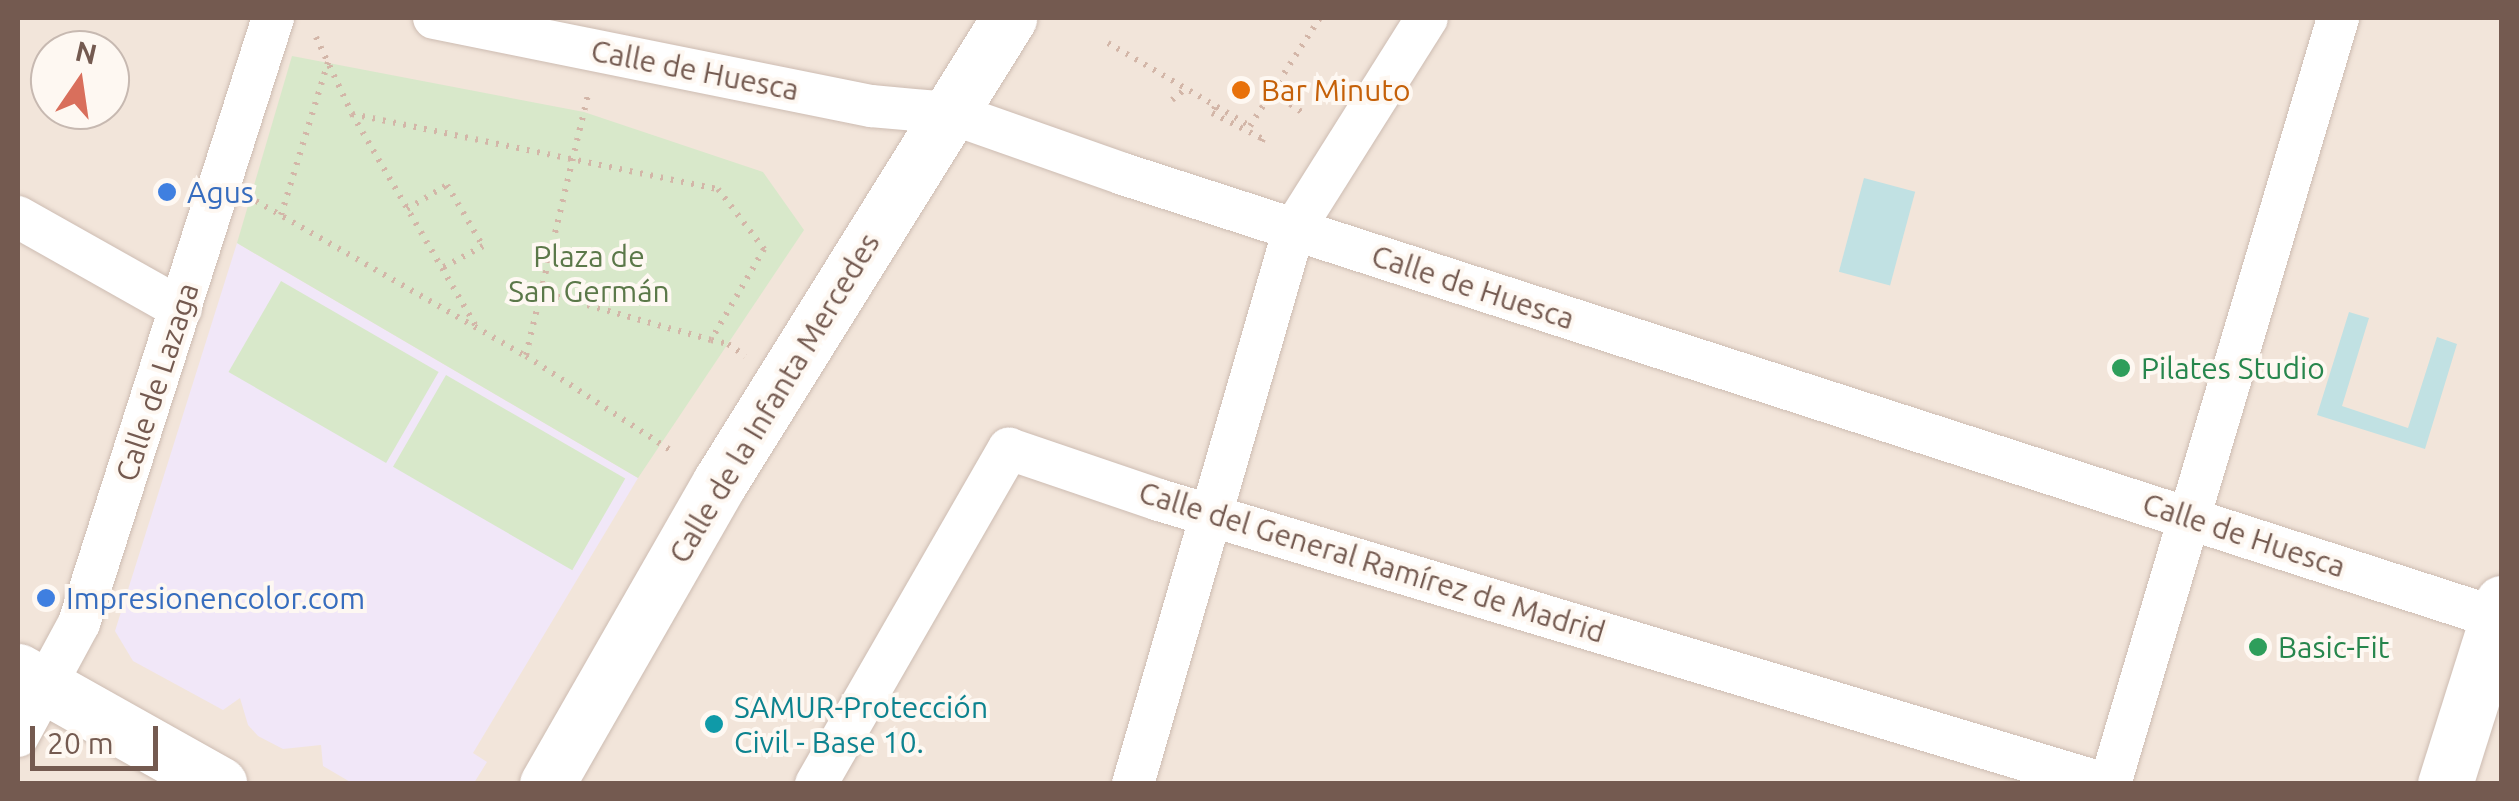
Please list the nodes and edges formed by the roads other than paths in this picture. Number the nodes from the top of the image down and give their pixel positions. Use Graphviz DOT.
graph roads {
  1 [pos="272,18"];
  2 [pos="434,18"];
  3 [pos="1009,18"];
  4 [pos="1427,18"];
  5 [pos="2338,18"];
  6 [pos="950,113"];
  7 [pos="18,217"];
  8 [pos="1294,229"];
  9 [pos="181,309"];
  10 [pos="1214,514"];
  11 [pos="2190,518"];
  12 [pos="2499,610"];
  13 [pos="31,679"];
  14 [pos="18,736"];
  15 [pos="219,784"];
  16 [pos="547,784"];
  17 [pos="816,784"];
  18 [pos="1133,784"];
  19 [pos="2107,784"];
  20 [pos="2446,784"];
  1 -- 9 [label="street, Calle de Lazaga"];
  2 -- 6 [label="street, Calle de Huesca"];
  3 -- 6 [label="street, Calle de la Infanta Mercedes"];
  4 -- 8 [label="street"];
  5 -- 11 [label="street"];
  6 -- 8 [label="street, Calle de Huesca"];
  6 -- 16 [label="street, Calle de la Infanta Mercedes"];
  7 -- 9 [label="street"];
  8 -- 10 [label="street"];
  8 -- 11 [label="street, Calle de Huesca"];
  9 -- 13 [label="street, Calle de Lazaga"];
  10 -- 17 [label="street, Calle del General Ramírez de Madrid"];
  10 -- 18 [label="street"];
  10 -- 19 [label="street, Calle del General Ramírez de Madrid"];
  11 -- 12 [label="street, Calle de Huesca"];
  11 -- 19 [label="street"];
  12 -- 20 [label="street"];
  13 -- 14 [label="street, Calle de Lazaga"];
  13 -- 15 [label="street"];
}
